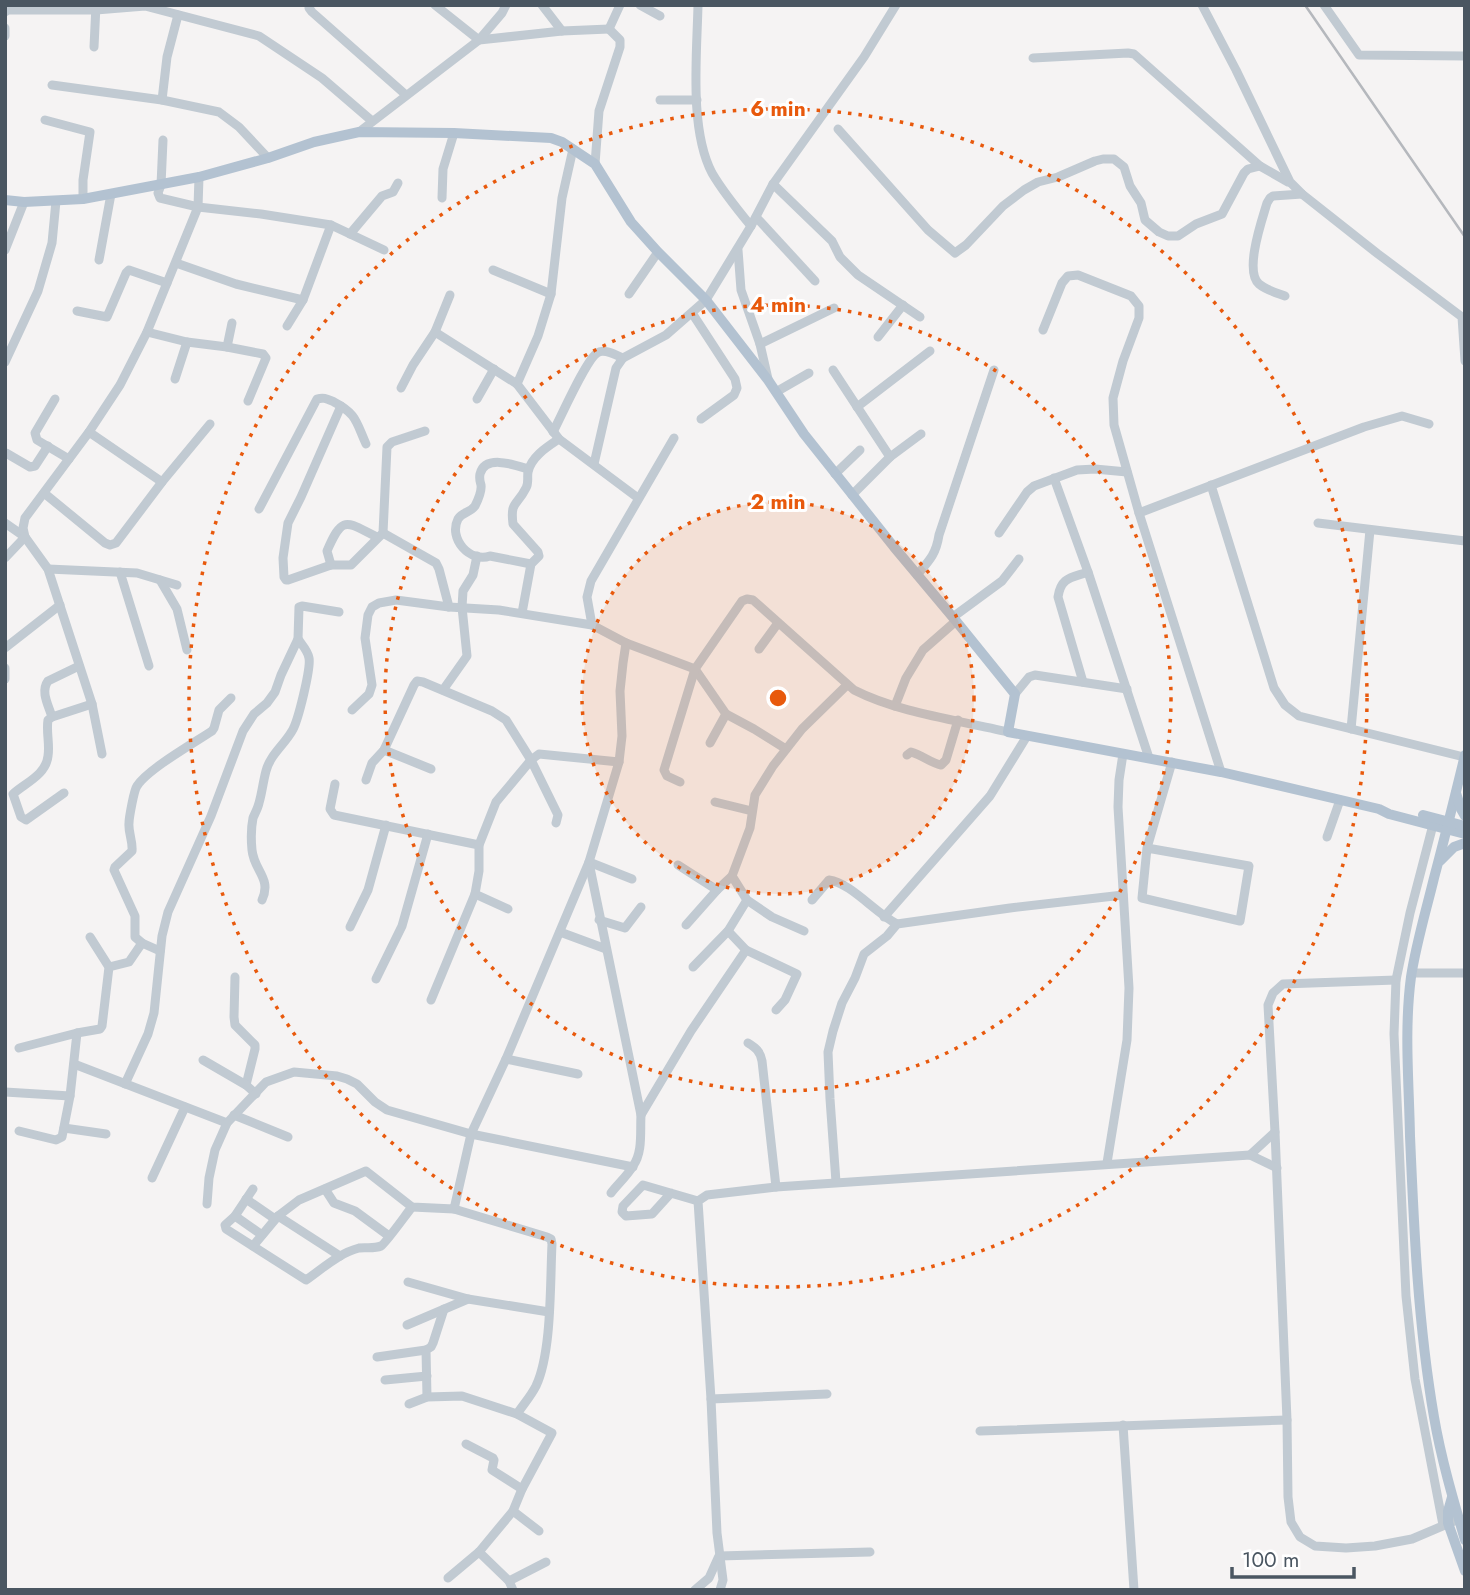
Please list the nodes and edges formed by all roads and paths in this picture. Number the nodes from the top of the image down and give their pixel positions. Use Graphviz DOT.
graph roads {
  1 [pos="310,5"];
  2 [pos="435,5"];
  3 [pos="506,5"];
  4 [pos="542,5"];
  5 [pos="620,5"];
  6 [pos="640,5"];
  7 [pos="698,5"];
  8 [pos="895,5"];
  9 [pos="1202,5"];
  10 [pos="1324,5"];
  11 [pos="96,7"];
  12 [pos="5,12"];
  13 [pos="178,15"];
  14 [pos="660,16"];
  15 [pos="5,28"];
  16 [pos="609,29"];
  17 [pos="562,31"];
  18 [pos="5,36"];
  19 [pos="479,40"];
  20 [pos="94,47"];
  21 [pos="1465,56"];
  22 [pos="1033,58"];
  23 [pos="52,85"];
  24 [pos="406,95"];
  25 [pos="162,100"];
  26 [pos="660,100"];
  27 [pos="697,100"];
  28 [pos="45,120"];
  29 [pos="372,121"];
  30 [pos="838,129"];
  31 [pos="359,132"];
  32 [pos="454,133"];
  33 [pos="163,140"];
  34 [pos="573,149"];
  35 [pos="268,158"];
  36 [pos="595,164"];
  37 [pos="1260,166"];
  38 [pos="199,177"];
  39 [pos="1290,182"];
  40 [pos="398,183"];
  41 [pos="773,184"];
  42 [pos="160,185"];
  43 [pos="111,194"];
  44 [pos="1302,194"];
  45 [pos="442,198"];
  46 [pos="83,199"];
  47 [pos="5,200"];
  48 [pos="56,201"];
  49 [pos="24,202"];
  50 [pos="198,207"];
  51 [pos="753,222"];
  52 [pos="331,225"];
  53 [pos="350,234"];
  54 [pos="738,249"];
  55 [pos="5,250"];
  56 [pos="384,250"];
  57 [pos="659,252"];
  58 [pos="99,260"];
  59 [pos="176,263"];
  60 [pos="494,270"];
  61 [pos="815,281"];
  62 [pos="167,283"];
  63 [pos="551,294"];
  64 [pos="629,294"];
  65 [pos="450,295"];
  66 [pos="1285,296"];
  67 [pos="303,300"];
  68 [pos="706,300"];
  69 [pos="903,305"];
  70 [pos="834,308"];
  71 [pos="77,311"];
  72 [pos="692,313"];
  73 [pos="920,317"];
  74 [pos="232,323"];
  75 [pos="287,326"];
  76 [pos="1042,330"];
  77 [pos="147,332"];
  78 [pos="435,332"];
  79 [pos="878,337"];
  80 [pos="187,342"];
  81 [pos="760,344"];
  82 [pos="227,347"];
  83 [pos="930,351"];
  84 [pos="623,358"];
  85 [pos="6,359"];
  86 [pos="1465,361"];
  87 [pos="494,369"];
  88 [pos="833,370"];
  89 [pos="994,370"];
  90 [pos="809,373"];
  91 [pos="175,379"];
  92 [pos="768,380"];
  93 [pos="517,384"];
  94 [pos="401,388"];
  95 [pos="776,393"];
  96 [pos="55,399"];
  97 [pos="477,399"];
  98 [pos="247,401"];
  99 [pos="341,406"];
  100 [pos="857,407"];
  101 [pos="701,419"];
  102 [pos="210,424"];
  103 [pos="1429,424"];
  104 [pos="425,431"];
  105 [pos="89,432"];
  106 [pos="921,434"];
  107 [pos="556,436"];
  108 [pos="674,438"];
  109 [pos="366,444"];
  110 [pos="48,446"];
  111 [pos="860,450"];
  112 [pos="6,453"];
  113 [pos="890,457"];
  114 [pos="69,459"];
  115 [pos="594,464"];
  116 [pos="528,469"];
  117 [pos="1127,472"];
  118 [pos="835,474"];
  119 [pos="1054,478"];
  120 [pos="162,482"];
  121 [pos="1211,485"];
  122 [pos="44,493"];
  123 [pos="852,495"];
  124 [pos="638,498"];
  125 [pos="259,509"];
  126 [pos="1139,513"];
  127 [pos="5,523"];
  128 [pos="1318,523"];
  129 [pos="1370,530"];
  130 [pos="999,533"];
  131 [pos="380,535"];
  132 [pos="25,537"];
  133 [pos="1465,541"];
  134 [pos="477,556"];
  135 [pos="5,558"];
  136 [pos="1019,559"];
  137 [pos="531,564"];
  138 [pos="331,565"];
  139 [pos="48,569"];
  140 [pos="120,572"];
  141 [pos="1088,572"];
  142 [pos="917,575"];
  143 [pos="160,580"];
  144 [pos="177,584"];
  145 [pos="60,605"];
  146 [pos="449,607"];
  147 [pos="462,607"];
  148 [pos="339,611"];
  149 [pos="522,613"];
  150 [pos="955,619"];
  151 [pos="778,623"];
  152 [pos="592,625"];
  153 [pos="298,639"];
  154 [pos="626,643"];
  155 [pos="5,648"];
  156 [pos="759,649"];
  157 [pos="187,650"];
  158 [pos="79,666"];
  159 [pos="149,666"];
  160 [pos="5,668"];
  161 [pos="695,669"];
  162 [pos="5,679"];
  163 [pos="1083,682"];
  164 [pos="847,685"];
  165 [pos="1127,689"];
  166 [pos="443,690"];
  167 [pos="1015,694"];
  168 [pos="231,698"];
  169 [pos="92,704"];
  170 [pos="895,706"];
  171 [pos="352,710"];
  172 [pos="726,714"];
  173 [pos="52,717"];
  174 [pos="958,720"];
  175 [pos="1351,729"];
  176 [pos="1008,732"];
  177 [pos="1027,736"];
  178 [pos="710,743"];
  179 [pos="384,750"];
  180 [pos="786,750"];
  181 [pos="102,754"];
  182 [pos="1123,754"];
  183 [pos="907,755"];
  184 [pos="1464,756"];
  185 [pos="1149,758"];
  186 [pos="531,760"];
  187 [pos="619,762"];
  188 [pos="1172,762"];
  189 [pos="431,769"];
  190 [pos="1221,772"];
  191 [pos="366,780"];
  192 [pos="680,782"];
  193 [pos="335,784"];
  194 [pos="1455,791"];
  195 [pos="64,793"];
  196 [pos="1340,800"];
  197 [pos="715,802"];
  198 [pos="752,811"];
  199 [pos="1465,816"];
  200 [pos="1434,821"];
  201 [pos="556,823"];
  202 [pos="1446,824"];
  203 [pos="386,825"];
  204 [pos="1465,826"];
  205 [pos="428,834"];
  206 [pos="1465,834"];
  207 [pos="1327,837"];
  208 [pos="1465,843"];
  209 [pos="479,845"];
  210 [pos="1147,848"];
  211 [pos="589,862"];
  212 [pos="1438,863"];
  213 [pos="678,865"];
  214 [pos="732,876"];
  215 [pos="632,879"];
  216 [pos="717,890"];
  217 [pos="475,894"];
  218 [pos="1123,895"];
  219 [pos="262,900"];
  220 [pos="747,900"];
  221 [pos="812,900"];
  222 [pos="641,907"];
  223 [pos="508,909"];
  224 [pos="884,917"];
  225 [pos="599,920"];
  226 [pos="897,924"];
  227 [pos="686,925"];
  228 [pos="350,927"];
  229 [pos="728,931"];
  230 [pos="804,931"];
  231 [pos="560,932"];
  232 [pos="90,937"];
  233 [pos="142,943"];
  234 [pos="606,949"];
  235 [pos="746,950"];
  236 [pos="160,951"];
  237 [pos="108,967"];
  238 [pos="693,967"];
  239 [pos="1465,972"];
  240 [pos="1412,973"];
  241 [pos="235,977"];
  242 [pos="376,978"];
  243 [pos="1396,980"];
  244 [pos="431,1000"];
  245 [pos="776,1010"];
  246 [pos="77,1033"];
  247 [pos="748,1043"];
  248 [pos="19,1048"];
  249 [pos="506,1059"];
  250 [pos="203,1060"];
  251 [pos="74,1064"];
  252 [pos="578,1074"];
  253 [pos="125,1084"];
  254 [pos="246,1085"];
  255 [pos="1409,1086"];
  256 [pos="1396,1087"];
  257 [pos="5,1092"];
  258 [pos="256,1094"];
  259 [pos="69,1096"];
  260 [pos="185,1107"];
  261 [pos="234,1115"];
  262 [pos="641,1115"];
  263 [pos="227,1124"];
  264 [pos="64,1128"];
  265 [pos="19,1131"];
  266 [pos="1275,1132"];
  267 [pos="106,1134"];
  268 [pos="471,1134"];
  269 [pos="288,1136"];
  270 [pos="1250,1155"];
  271 [pos="1107,1163"];
  272 [pos="633,1167"];
  273 [pos="1277,1168"];
  274 [pos="152,1178"];
  275 [pos="835,1182"];
  276 [pos="776,1187"];
  277 [pos="253,1189"];
  278 [pos="325,1189"];
  279 [pos="611,1193"];
  280 [pos="671,1193"];
  281 [pos="246,1199"];
  282 [pos="698,1201"];
  283 [pos="207,1203"];
  284 [pos="412,1207"];
  285 [pos="454,1209"];
  286 [pos="235,1216"];
  287 [pos="277,1217"];
  288 [pos="262,1235"];
  289 [pos="389,1236"];
  290 [pos="253,1246"];
  291 [pos="340,1256"];
  292 [pos="408,1282"];
  293 [pos="468,1299"];
  294 [pos="444,1309"];
  295 [pos="549,1312"];
  296 [pos="407,1325"];
  297 [pos="426,1350"];
  298 [pos="377,1357"];
  299 [pos="427,1376"];
  300 [pos="385,1380"];
  301 [pos="827,1394"];
  302 [pos="427,1397"];
  303 [pos="711,1399"];
  304 [pos="409,1404"];
  305 [pos="517,1414"];
  306 [pos="1287,1420"];
  307 [pos="1123,1425"];
  308 [pos="980,1432"];
  309 [pos="466,1444"];
  310 [pos="522,1489"];
  311 [pos="513,1511"];
  312 [pos="1450,1522"];
  313 [pos="539,1531"];
  314 [pos="1465,1540"];
  315 [pos="479,1552"];
  316 [pos="870,1552"];
  317 [pos="719,1556"];
  318 [pos="546,1562"];
  319 [pos="1465,1571"];
  320 [pos="448,1578"];
  321 [pos="511,1585"];
  322 [pos="695,1590"];
  323 [pos="720,1590"];
  324 [pos="1134,1590"];
  1 -- 24 [label="street"];
  2 -- 19 [label="street"];
  3 -- 19 [label="street"];
  4 -- 17 [label="street"];
  5 -- 16 [label="street"];
  6 -- 14 [label="street"];
  7 -- 27 [label="street"];
  8 -- 41 [label="street"];
  9 -- 39 [label="street"];
  10 -- 21 [label="street"];
  11 -- 12 [label="street"];
  11 -- 13 [label="street"];
  11 -- 20 [label="street"];
  13 -- 25 [label="street"];
  13 -- 29 [label="street"];
  15 -- 18 [label="street"];
  16 -- 17 [label="street"];
  16 -- 36 [label="street"];
  17 -- 19 [label="street"];
  19 -- 24 [label="street"];
  22 -- 37 [label="street"];
  23 -- 25 [label="street"];
  24 -- 29 [label="street"];
  25 -- 35 [label="street"];
  26 -- 27 [label="street"];
  27 -- 51 [label="street"];
  28 -- 46 [label="street"];
  29 -- 31 [label="street"];
  30 -- 37 [label="street"];
  31 -- 32 [label="main road"];
  31 -- 35 [label="main road"];
  32 -- 34 [label="main road"];
  32 -- 45 [label="street"];
  33 -- 42 [label="street"];
  34 -- 36 [label="main road"];
  34 -- 63 [label="street"];
  35 -- 38 [label="main road"];
  36 -- 57 [label="main road"];
  37 -- 39 [label="street"];
  38 -- 42 [label="main road"];
  38 -- 50 [label="street"];
  39 -- 44 [label="street"];
  40 -- 53 [label="street"];
  41 -- 51 [label="street"];
  41 -- 69 [label="street"];
  42 -- 43 [label="main road"];
  42 -- 50 [label="street"];
  43 -- 46 [label="main road"];
  43 -- 58 [label="street"];
  44 -- 66 [label="street"];
  44 -- 86 [label="street"];
  46 -- 48 [label="main road"];
  47 -- 49 [label="main road"];
  48 -- 49 [label="main road"];
  48 -- 85 [label="street"];
  49 -- 55 [label="street"];
  50 -- 52 [label="street"];
  50 -- 59 [label="street"];
  51 -- 54 [label="street"];
  51 -- 61 [label="street"];
  52 -- 53 [label="street"];
  52 -- 67 [label="street"];
  53 -- 56 [label="street"];
  54 -- 68 [label="street"];
  54 -- 81 [label="street"];
  57 -- 64 [label="street"];
  57 -- 68 [label="main road"];
  59 -- 62 [label="street"];
  59 -- 67 [label="street"];
  60 -- 63 [label="street"];
  62 -- 71 [label="street"];
  62 -- 77 [label="street"];
  63 -- 93 [label="street"];
  65 -- 78 [label="street"];
  67 -- 75 [label="street"];
  68 -- 72 [label="street"];
  68 -- 92 [label="main road"];
  69 -- 73 [label="street"];
  69 -- 79 [label="street"];
  70 -- 81 [label="street"];
  72 -- 84 [label="street"];
  72 -- 101 [label="street"];
  74 -- 82 [label="street"];
  76 -- 117 [label="street"];
  77 -- 80 [label="street"];
  77 -- 105 [label="street"];
  78 -- 87 [label="street"];
  78 -- 94 [label="street"];
  80 -- 82 [label="street"];
  80 -- 91 [label="street"];
  81 -- 92 [label="street"];
  82 -- 98 [label="street"];
  83 -- 100 [label="street"];
  84 -- 107 [label="street"];
  84 -- 115 [label="street"];
  87 -- 93 [label="street"];
  87 -- 97 [label="street"];
  88 -- 100 [label="street"];
  89 -- 142 [label="street"];
  90 -- 95 [label="street"];
  92 -- 95 [label="main road"];
  93 -- 107 [label="street"];
  95 -- 118 [label="main road"];
  96 -- 110 [label="street"];
  99 -- 109 [label="street"];
  99 -- 125 [label="street"];
  99 -- 138 [label="street"];
  100 -- 113 [label="street"];
  102 -- 120 [label="street"];
  103 -- 121 [label="street"];
  104 -- 131 [label="street"];
  105 -- 114 [label="street"];
  105 -- 120 [label="street"];
  106 -- 113 [label="street"];
  107 -- 115 [label="street"];
  107 -- 116 [label="street"];
  108 -- 124 [label="street"];
  110 -- 112 [label="street"];
  110 -- 114 [label="street"];
  111 -- 118 [label="street"];
  113 -- 123 [label="street"];
  114 -- 122 [label="street"];
  115 -- 124 [label="street"];
  116 -- 134 [label="street"];
  116 -- 137 [label="street"];
  117 -- 119 [label="street"];
  117 -- 126 [label="street"];
  118 -- 123 [label="main road"];
  119 -- 130 [label="street"];
  119 -- 141 [label="street"];
  120 -- 122 [label="street"];
  121 -- 126 [label="street"];
  121 -- 175 [label="street"];
  122 -- 132 [label="street"];
  123 -- 142 [label="main road"];
  124 -- 152 [label="street"];
  126 -- 190 [label="street"];
  127 -- 132 [label="street"];
  128 -- 129 [label="street"];
  129 -- 133 [label="street"];
  129 -- 175 [label="street"];
  131 -- 138 [label="street"];
  131 -- 138 [label="street"];
  131 -- 146 [label="street"];
  132 -- 135 [label="street"];
  132 -- 139 [label="street"];
  134 -- 137 [label="street"];
  134 -- 147 [label="street"];
  136 -- 150 [label="street"];
  137 -- 149 [label="street"];
  139 -- 140 [label="street"];
  139 -- 145 [label="street"];
  140 -- 143 [label="street"];
  140 -- 159 [label="street"];
  141 -- 163 [label="street"];
  141 -- 165 [label="street"];
  142 -- 150 [label="main road"];
  143 -- 144 [label="street"];
  143 -- 157 [label="street"];
  145 -- 155 [label="street"];
  145 -- 158 [label="street"];
  146 -- 147 [label="street"];
  146 -- 171 [label="street"];
  147 -- 149 [label="street"];
  147 -- 166 [label="street"];
  148 -- 153 [label="street"];
  149 -- 152 [label="street"];
  150 -- 167 [label="main road"];
  150 -- 170 [label="street"];
  151 -- 156 [label="street"];
  151 -- 161 [label="street"];
  151 -- 164 [label="street"];
  152 -- 154 [label="street"];
  153 -- 219 [label="street"];
  153 -- 236 [label="street"];
  154 -- 161 [label="street"];
  154 -- 187 [label="street"];
  158 -- 169 [label="street"];
  158 -- 173 [label="street"];
  160 -- 162 [label="street"];
  161 -- 172 [label="street"];
  161 -- 192 [label="street"];
  163 -- 165 [label="street"];
  163 -- 167 [label="street"];
  164 -- 170 [label="street"];
  164 -- 180 [label="street"];
  165 -- 185 [label="street"];
  166 -- 179 [label="street"];
  166 -- 186 [label="street"];
  167 -- 176 [label="main road"];
  168 -- 233 [label="street"];
  169 -- 173 [label="street"];
  169 -- 181 [label="street"];
  170 -- 174 [label="street"];
  172 -- 178 [label="street"];
  172 -- 180 [label="street"];
  173 -- 195 [label="street"];
  174 -- 176 [label="street"];
  174 -- 183 [label="street"];
  175 -- 184 [label="street"];
  176 -- 177 [label="main road"];
  177 -- 182 [label="main road"];
  177 -- 224 [label="street"];
  179 -- 189 [label="street"];
  179 -- 191 [label="street"];
  180 -- 198 [label="street"];
  182 -- 185 [label="main road"];
  182 -- 218 [label="street"];
  184 -- 194 [label="main road"];
  185 -- 188 [label="main road"];
  186 -- 187 [label="street"];
  186 -- 201 [label="street"];
  186 -- 209 [label="street"];
  187 -- 211 [label="street"];
  188 -- 190 [label="main road"];
  188 -- 210 [label="street"];
  190 -- 196 [label="main road"];
  193 -- 203 [label="street"];
  194 -- 199 [label="main road"];
  194 -- 202 [label="main road"];
  196 -- 200 [label="main road"];
  196 -- 207 [label="street"];
  197 -- 198 [label="street"];
  198 -- 214 [label="street"];
  200 -- 202 [label="main road"];
  200 -- 243 [label="street"];
  202 -- 204 [label="main road"];
  202 -- 206 [label="main road"];
  202 -- 212 [label="main road"];
  203 -- 205 [label="street"];
  203 -- 228 [label="street"];
  205 -- 209 [label="street"];
  205 -- 242 [label="street"];
  208 -- 212 [label="main road"];
  209 -- 217 [label="street"];
  210 -- 210 [label="street"];
  211 -- 215 [label="street"];
  211 -- 225 [label="street"];
  211 -- 231 [label="street"];
  212 -- 240 [label="main road"];
  213 -- 216 [label="street"];
  214 -- 216 [label="street"];
  214 -- 220 [label="street"];
  216 -- 227 [label="street"];
  217 -- 223 [label="street"];
  217 -- 244 [label="street"];
  218 -- 226 [label="street"];
  218 -- 271 [label="street"];
  220 -- 229 [label="street"];
  220 -- 230 [label="street"];
  221 -- 224 [label="street"];
  222 -- 225 [label="street"];
  224 -- 226 [label="street"];
  225 -- 234 [label="street"];
  226 -- 275 [label="street"];
  229 -- 235 [label="street"];
  229 -- 238 [label="street"];
  231 -- 234 [label="street"];
  231 -- 249 [label="street"];
  232 -- 237 [label="street"];
  233 -- 236 [label="street"];
  233 -- 237 [label="street"];
  234 -- 262 [label="street"];
  235 -- 245 [label="street"];
  235 -- 262 [label="street"];
  236 -- 253 [label="street"];
  237 -- 246 [label="street"];
  239 -- 240 [label="street"];
  240 -- 255 [label="main road"];
  241 -- 254 [label="street"];
  243 -- 256 [label="street"];
  243 -- 266 [label="street"];
  246 -- 248 [label="street"];
  246 -- 251 [label="street"];
  247 -- 276 [label="street"];
  249 -- 252 [label="street"];
  249 -- 268 [label="street"];
  250 -- 254 [label="street"];
  251 -- 253 [label="street"];
  251 -- 259 [label="street"];
  253 -- 260 [label="street"];
  254 -- 258 [label="street"];
  255 -- 256 [label="street"];
  255 -- 312 [label="main road"];
  256 -- 312 [label="street"];
  257 -- 259 [label="street"];
  258 -- 261 [label="street"];
  258 -- 268 [label="street"];
  259 -- 264 [label="street"];
  260 -- 263 [label="street"];
  260 -- 274 [label="street"];
  261 -- 263 [label="street"];
  261 -- 269 [label="street"];
  262 -- 272 [label="street"];
  263 -- 283 [label="street"];
  264 -- 265 [label="street"];
  264 -- 267 [label="street"];
  266 -- 270 [label="street"];
  266 -- 273 [label="street"];
  268 -- 272 [label="street"];
  268 -- 285 [label="street"];
  270 -- 271 [label="street"];
  270 -- 273 [label="street"];
  271 -- 275 [label="street"];
  272 -- 279 [label="street"];
  273 -- 306 [label="street"];
  275 -- 276 [label="street"];
  276 -- 282 [label="street"];
  277 -- 281 [label="street"];
  278 -- 284 [label="street"];
  278 -- 287 [label="street"];
  278 -- 289 [label="street"];
  280 -- 280 [label="street"];
  280 -- 282 [label="street"];
  281 -- 286 [label="street"];
  281 -- 287 [label="street"];
  282 -- 303 [label="street"];
  284 -- 285 [label="street"];
  284 -- 289 [label="street"];
  285 -- 295 [label="street"];
  286 -- 288 [label="street"];
  286 -- 290 [label="street"];
  287 -- 288 [label="street"];
  287 -- 291 [label="street"];
  288 -- 290 [label="street"];
  289 -- 291 [label="street"];
  290 -- 291 [label="street"];
  292 -- 293 [label="street"];
  293 -- 294 [label="street"];
  293 -- 295 [label="street"];
  294 -- 296 [label="street"];
  294 -- 297 [label="street"];
  295 -- 305 [label="street"];
  297 -- 298 [label="street"];
  297 -- 299 [label="street"];
  299 -- 300 [label="street"];
  299 -- 302 [label="street"];
  301 -- 303 [label="street"];
  302 -- 304 [label="street"];
  302 -- 305 [label="street"];
  303 -- 317 [label="street"];
  305 -- 310 [label="street"];
  306 -- 307 [label="street"];
  306 -- 312 [label="street"];
  307 -- 308 [label="street"];
  307 -- 324 [label="street"];
  309 -- 310 [label="street"];
  310 -- 311 [label="street"];
  311 -- 313 [label="street"];
  311 -- 315 [label="street"];
  312 -- 314 [label="main road"];
  312 -- 319 [label="main road"];
  315 -- 320 [label="street"];
  315 -- 321 [label="street"];
  316 -- 317 [label="street"];
  317 -- 322 [label="street"];
  317 -- 323 [label="street"];
  318 -- 321 [label="street"];
}
